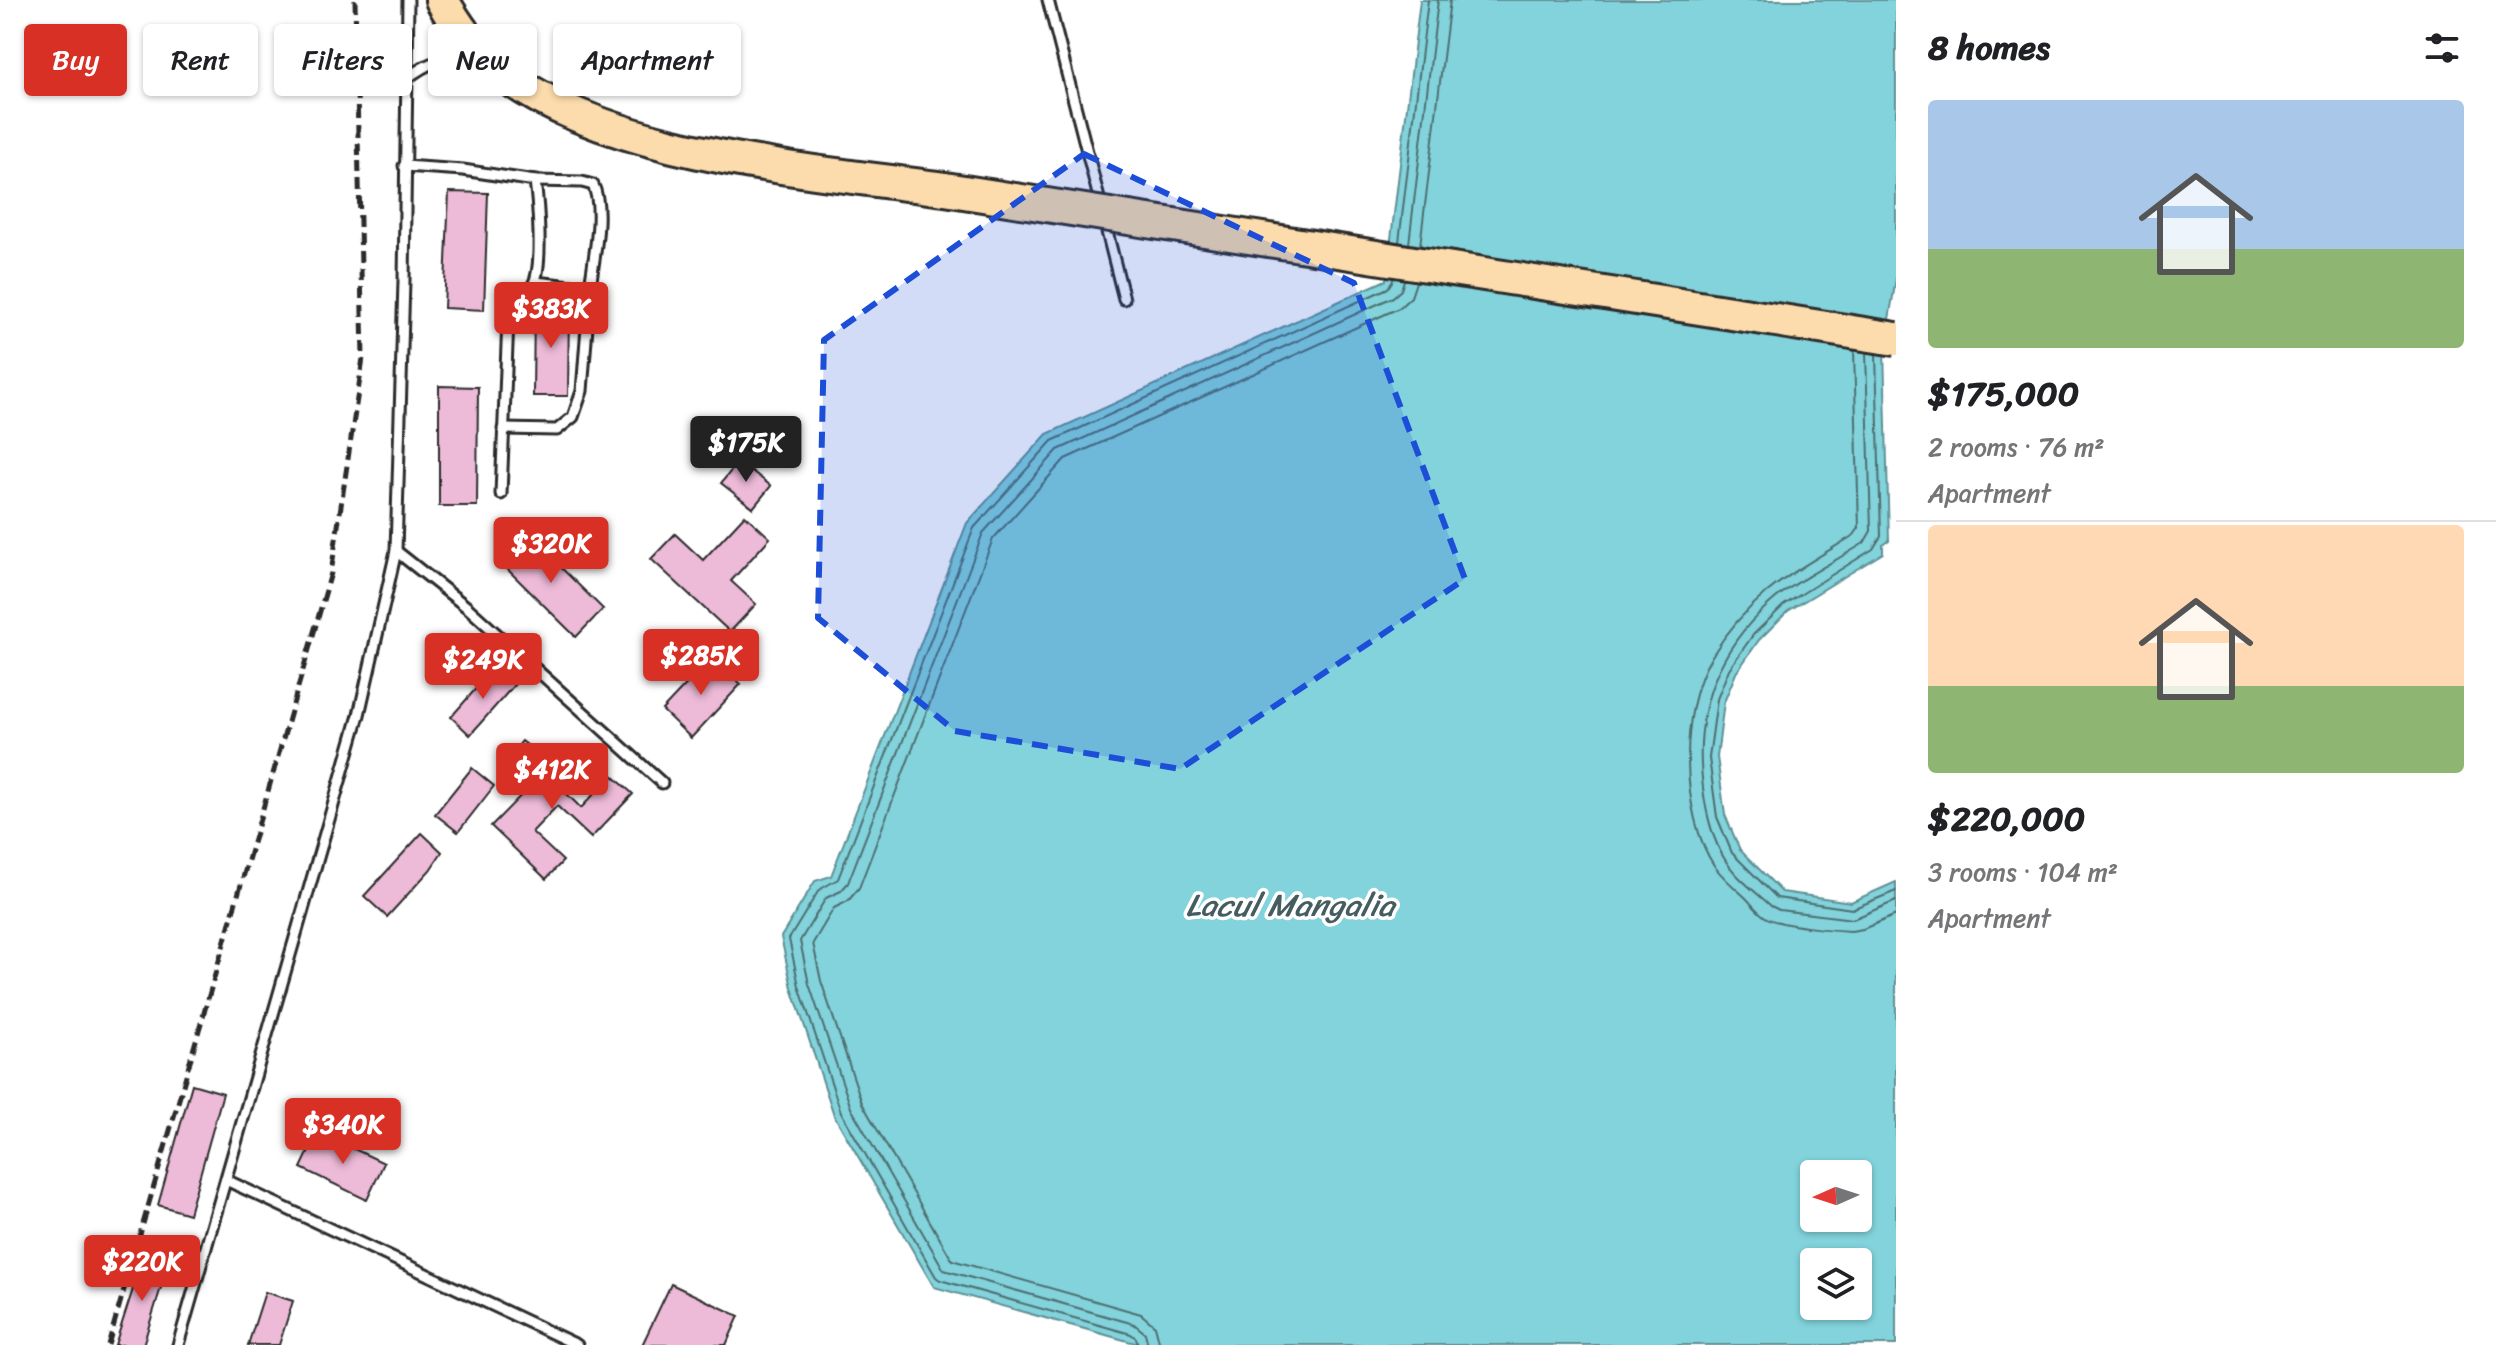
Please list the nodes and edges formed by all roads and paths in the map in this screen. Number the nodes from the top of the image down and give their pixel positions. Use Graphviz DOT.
graph roads {
  1 [pos="408,0"];
  2 [pos="442,0"];
  3 [pos="1048,0"];
  4 [pos="407,24"];
  5 [pos="459,24"];
  6 [pos="537,95"];
  7 [pos="406,96"];
  8 [pos="404,166"];
  9 [pos="535,181"];
  10 [pos="535,282"];
  11 [pos="590,288"];
  12 [pos="1124,299"];
  13 [pos="1896,339"];
  14 [pos="503,429"];
  15 [pos="501,494"];
  16 [pos="396,551"];
  17 [pos="662,783"];
  18 [pos="226,1180"];
  19 [pos="178,1345"];
  20 [pos="577,1345"];
  1 -- 4 [label="lane"];
  2 -- 5 [label="highway"];
  3 -- 12 [label="lane"];
  6 -- 13 [label="highway, bridge"];
  7 -- 8 [label="lane"];
  8 -- 9 [label="lane"];
  8 -- 16 [label="lane"];
  9 -- 10 [label="lane"];
  9 -- 11 [label="lane"];
  10 -- 11 [label="lane"];
  10 -- 14 [label="lane"];
  11 -- 14 [label="lane"];
  14 -- 15 [label="lane"];
  16 -- 17 [label="lane"];
  16 -- 18 [label="lane"];
  18 -- 19 [label="lane"];
  18 -- 20 [label="lane"];
}
